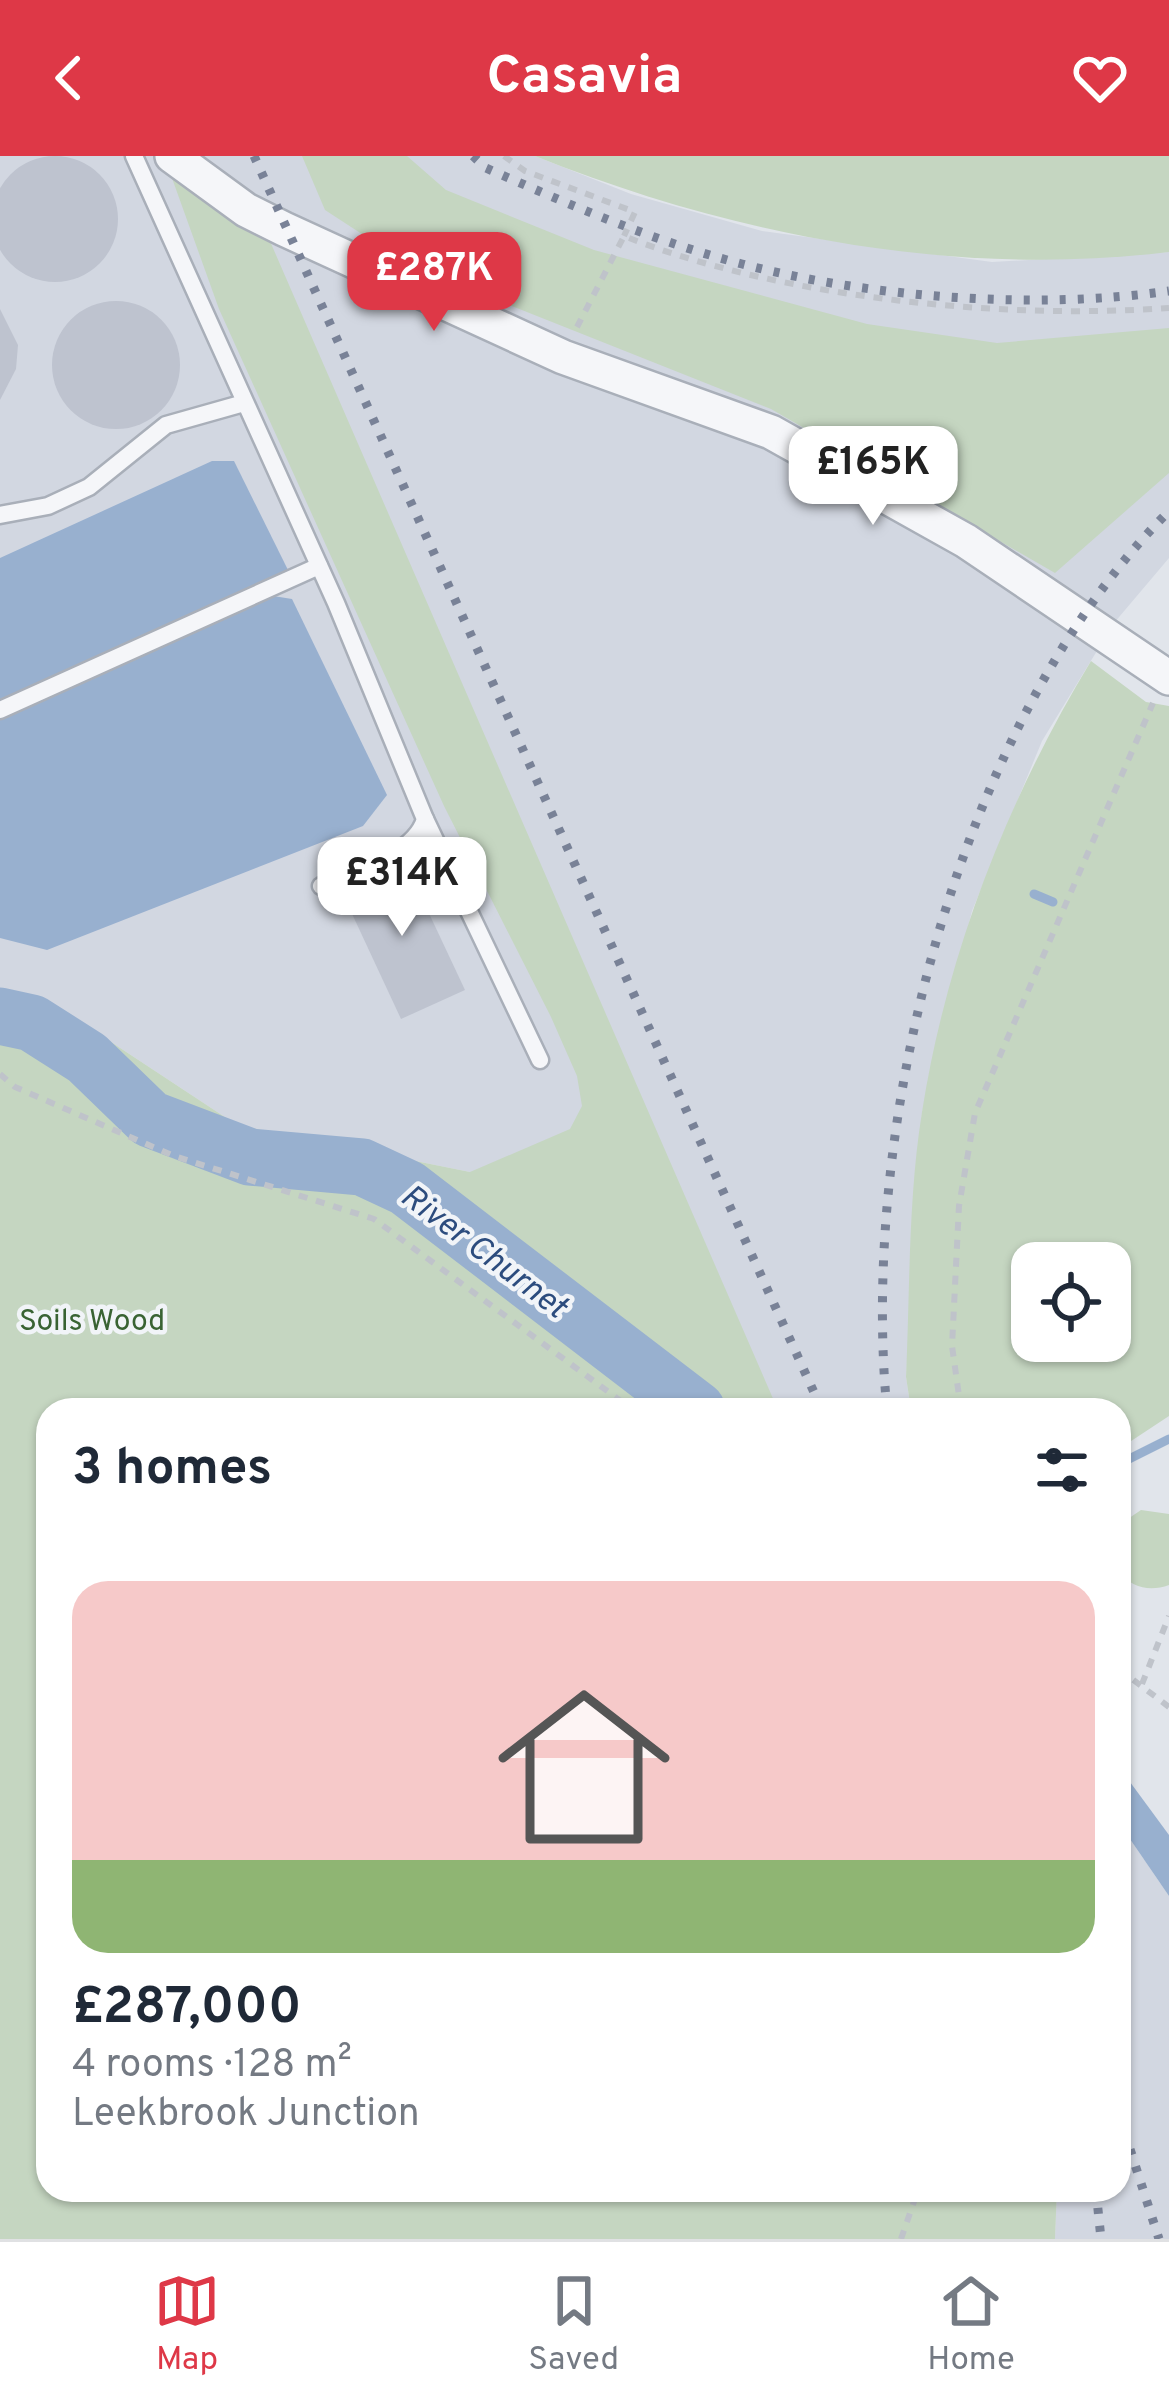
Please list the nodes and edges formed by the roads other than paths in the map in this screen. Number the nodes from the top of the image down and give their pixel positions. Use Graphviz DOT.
graph roads {
  1 [pos="134,156"];
  2 [pos="172,156"];
  3 [pos="244,403"];
  4 [pos="0,515"];
  5 [pos="319,566"];
  6 [pos="1167,678"];
  7 [pos="0,710"];
  8 [pos="425,819"];
  9 [pos="322,886"];
  10 [pos="540,1060"];
  1 -- 3 [label="lane"];
  2 -- 6 [label="street"];
  3 -- 4 [label="lane"];
  3 -- 5 [label="lane"];
  5 -- 7 [label="lane"];
  5 -- 8 [label="lane"];
  8 -- 9 [label="lane"];
  8 -- 10 [label="lane"];
}
